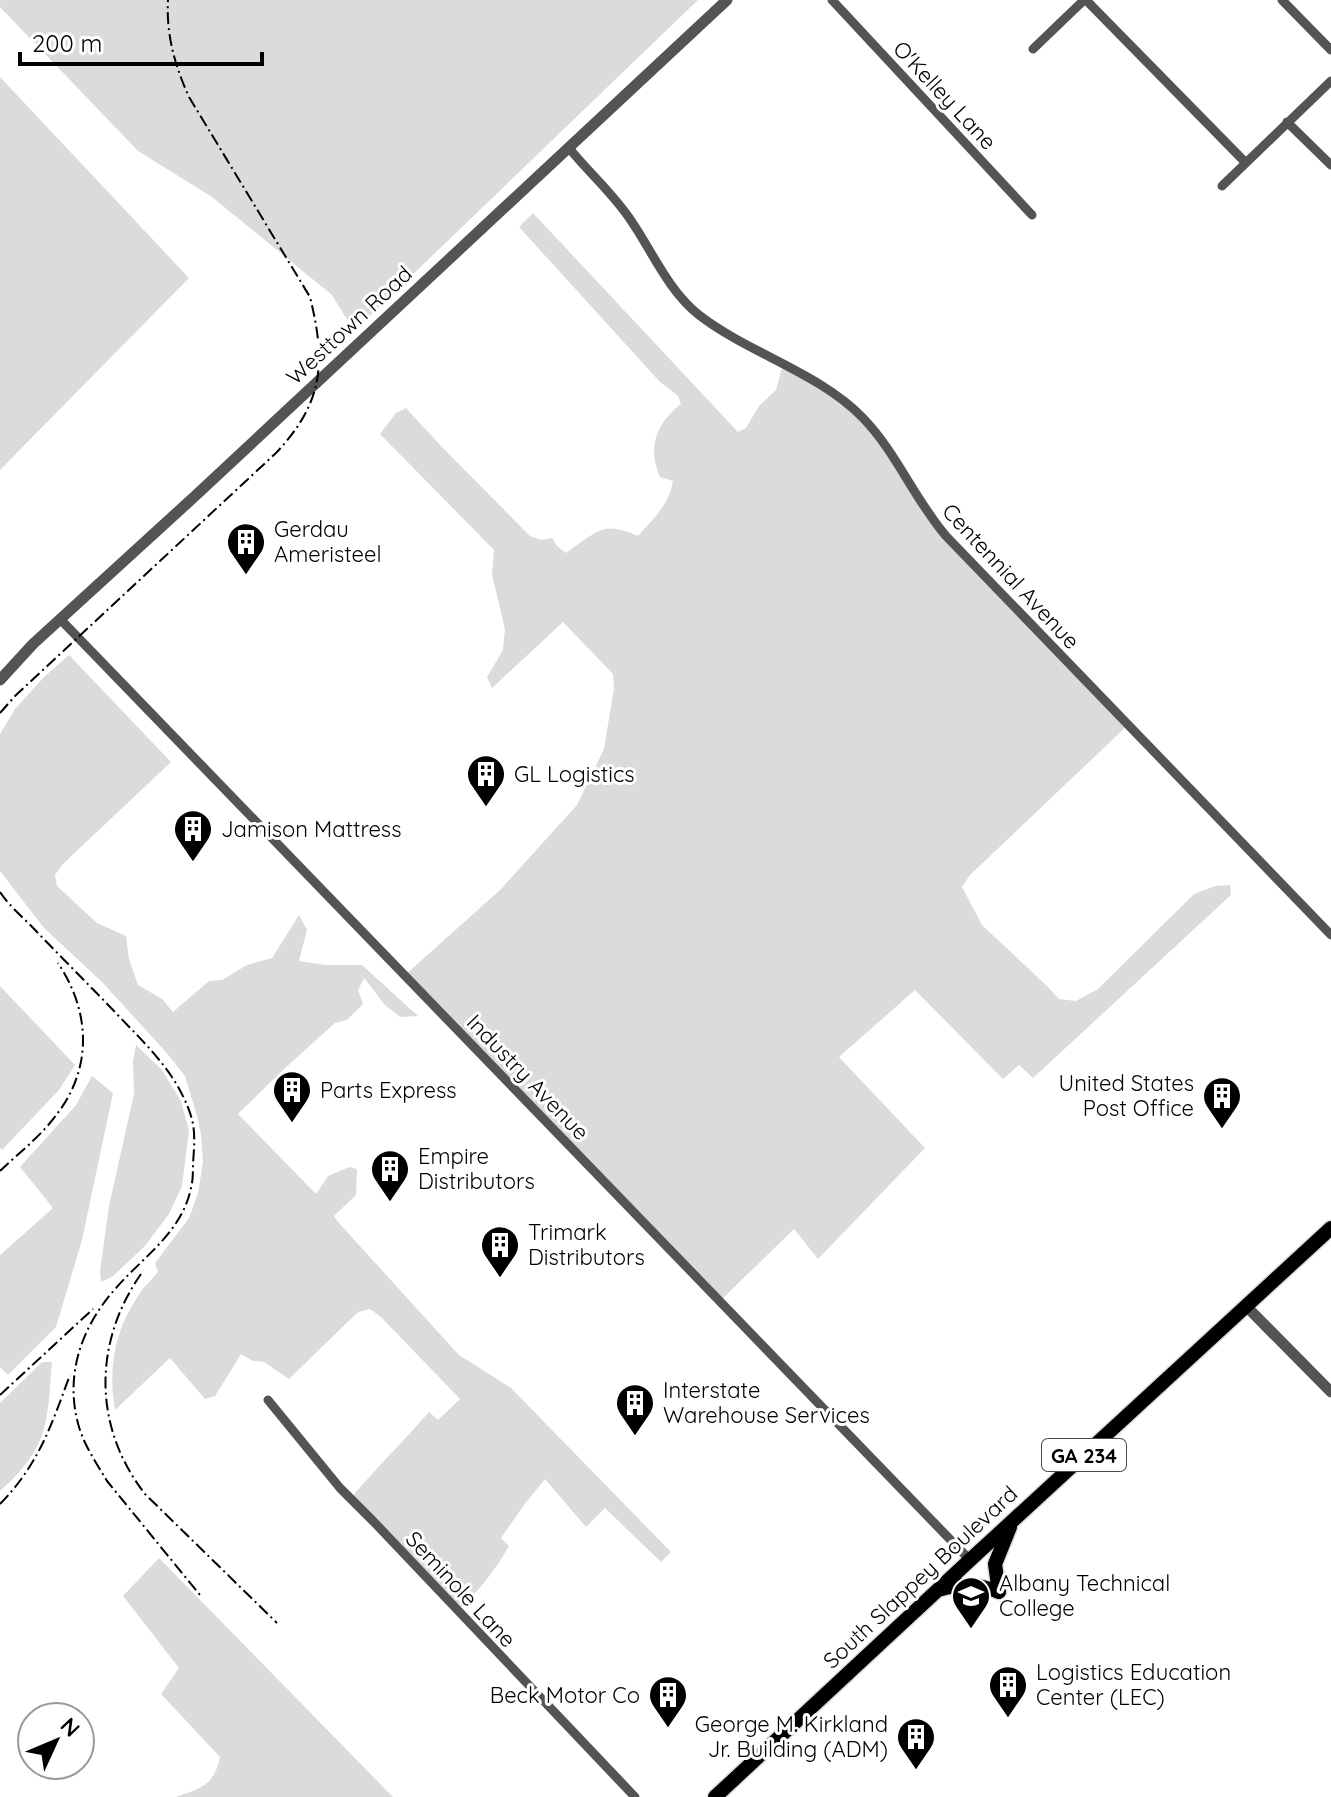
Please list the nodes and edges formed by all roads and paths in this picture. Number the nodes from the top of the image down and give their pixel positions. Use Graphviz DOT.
graph roads {
  1 [pos="727,0"];
  2 [pos="832,0"];
  3 [pos="1085,0"];
  4 [pos="1282,0"];
  5 [pos="1033,49"];
  6 [pos="1331,50"];
  7 [pos="1331,81"];
  8 [pos="1287,122"];
  9 [pos="569,148"];
  10 [pos="1246,163"];
  11 [pos="1331,165"];
  12 [pos="1222,186"];
  13 [pos="1032,215"];
  14 [pos="61,620"];
  15 [pos="0,680"];
  16 [pos="1331,935"];
  17 [pos="1331,1228"];
  18 [pos="1246,1306"];
  19 [pos="1331,1392"];
  20 [pos="268,1400"];
  21 [pos="1014,1519"];
  22 [pos="970,1560"];
  23 [pos="937,1590"];
  24 [pos="635,1797"];
  25 [pos="715,1797"];
  1 -- 9 [label="street, Westtown Road"];
  2 -- 13 [label="street, O'Kelley Lane"];
  3 -- 5 [label="street"];
  3 -- 10 [label="street"];
  4 -- 6 [label="street"];
  7 -- 8 [label="street"];
  8 -- 10 [label="street"];
  8 -- 11 [label="street"];
  9 -- 14 [label="street, Westtown Road"];
  9 -- 16 [label="street, Centennial Avenue"];
  10 -- 12 [label="street"];
  14 -- 15 [label="street, Westtown Road"];
  14 -- 22 [label="street, Industry Avenue"];
  17 -- 18 [label="main road, South Slappey Boulevard / GA 234"];
  18 -- 19 [label="street"];
  18 -- 21 [label="main road, South Slappey Boulevard / GA 234"];
  20 -- 24 [label="street, Seminole Lane"];
  21 -- 22 [label="main road, South Slappey Boulevard / GA 234"];
  21 -- 23 [label="main road"];
  22 -- 23 [label="main road, South Slappey Boulevard / GA 234"];
  23 -- 25 [label="main road, South Slappey Boulevard / GA 234"];
}
